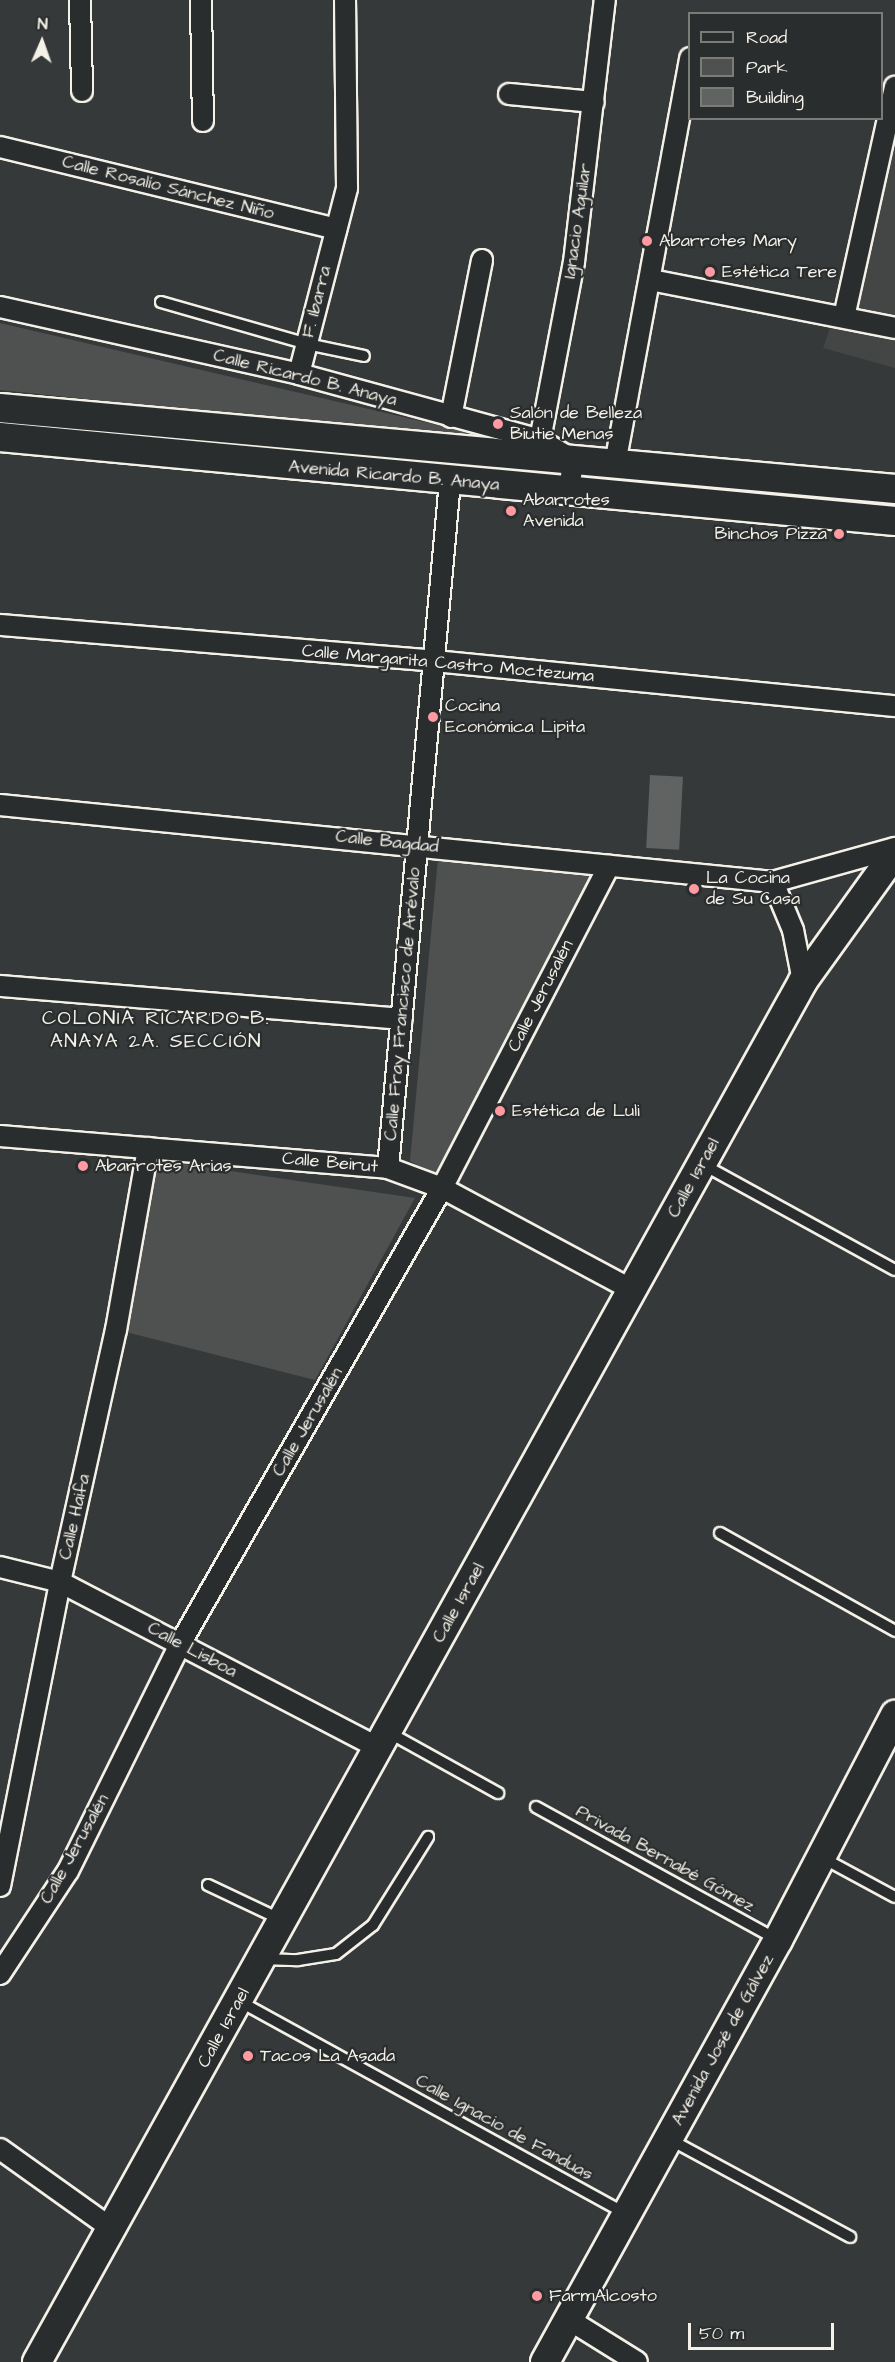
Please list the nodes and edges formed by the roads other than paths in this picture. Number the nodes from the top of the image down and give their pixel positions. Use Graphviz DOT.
graph roads {
  1 [pos="80,0"];
  2 [pos="201,0"];
  3 [pos="345,0"];
  4 [pos="605,0"];
  5 [pos="688,69"];
  6 [pos="895,87"];
  7 [pos="82,91"];
  8 [pos="509,94"];
  9 [pos="594,102"];
  10 [pos="203,121"];
  11 [pos="0,147"];
  12 [pos="336,229"];
  13 [pos="482,260"];
  14 [pos="651,280"];
  15 [pos="161,302"];
  16 [pos="0,307"];
  17 [pos="843,317"];
  18 [pos="895,328"];
  19 [pos="307,344"];
  20 [pos="364,356"];
  21 [pos="299,374"];
  22 [pos="0,408"];
  23 [pos="451,417"];
  24 [pos="0,437"];
  25 [pos="540,440"];
  26 [pos="573,460"];
  27 [pos="615,464"];
  28 [pos="450,482"];
  29 [pos="895,489"];
  30 [pos="569,492"];
  31 [pos="895,521"];
  32 [pos="0,625"];
  33 [pos="434,661"];
  34 [pos="895,706"];
  35 [pos="0,804"];
  36 [pos="417,844"];
  37 [pos="895,848"];
  38 [pos="895,853"];
  39 [pos="609,866"];
  40 [pos="773,882"];
  41 [pos="803,981"];
  42 [pos="0,986"];
  43 [pos="402,1019"];
  44 [pos="0,1136"];
  45 [pos="148,1148"];
  46 [pos="702,1164"];
  47 [pos="388,1168"];
  48 [pos="442,1188"];
  49 [pos="895,1270"];
  50 [pos="632,1290"];
  51 [pos="720,1533"];
  52 [pos="0,1568"];
  53 [pos="60,1582"];
  54 [pos="895,1631"];
  55 [pos="180,1644"];
  56 [pos="895,1715"];
  57 [pos="383,1740"];
  58 [pos="498,1793"];
  59 [pos="536,1807"];
  60 [pos="428,1837"];
  61 [pos="819,1856"];
  62 [pos="208,1885"];
  63 [pos="0,1886"];
  64 [pos="895,1897"];
  65 [pos="283,1920"];
  66 [pos="778,1940"];
  67 [pos="262,1959"];
  68 [pos="0,1974"];
  69 [pos="239,2001"];
  70 [pos="669,2139"];
  71 [pos="0,2149"];
  72 [pos="627,2214"];
  73 [pos="112,2229"];
  74 [pos="850,2238"];
  75 [pos="568,2319"];
  76 [pos="37,2362"];
  77 [pos="545,2362"];
  78 [pos="638,2362"];
  1 -- 7 [label="street"];
  2 -- 10 [label="street"];
  3 -- 12 [label="street, F. Ibarra"];
  4 -- 9 [label="street, Ignacio Aguilar"];
  5 -- 14 [label="street"];
  6 -- 17 [label="street"];
  8 -- 9 [label="street"];
  9 -- 25 [label="street, Ignacio Aguilar"];
  11 -- 12 [label="street, Calle Rosalío Sánchez Niño"];
  12 -- 19 [label="street, F. Ibarra"];
  13 -- 23 [label="street"];
  14 -- 17 [label="street"];
  14 -- 27 [label="street"];
  15 -- 19 [label="lane"];
  16 -- 21 [label="street, Calle Ricardo B. Anaya"];
  17 -- 18 [label="street"];
  19 -- 20 [label="lane"];
  19 -- 21 [label="street, F. Ibarra"];
  21 -- 23 [label="street, Calle Ricardo B. Anaya"];
  22 -- 26 [label="main road, Avenida Ricardo B. Anaya"];
  23 -- 25 [label="street, Calle Ricardo B. Anaya"];
  24 -- 28 [label="main road, Avenida Ricardo B. Anaya"];
  25 -- 26 [label="street, Calle Ricardo B. Anaya"];
  26 -- 27 [label="main road, Avenida Ricardo B. Anaya"];
  26 -- 30 [label="street"];
  27 -- 29 [label="main road, Avenida Ricardo B. Anaya"];
  28 -- 30 [label="main road, Avenida Ricardo B. Anaya"];
  28 -- 33 [label="street, Calle Fray Francisco de Arévalo"];
  30 -- 31 [label="main road, Avenida Ricardo B. Anaya"];
  32 -- 33 [label="street, Calle Margarita Castro Moctezuma"];
  33 -- 34 [label="street, Calle Margarita Castro Moctezuma"];
  33 -- 36 [label="street, Calle Fray Francisco de Arévalo"];
  35 -- 36 [label="street, Calle Bagdad"];
  36 -- 39 [label="street, Calle Bagdad"];
  36 -- 43 [label="street, Calle Fray Francisco de Arévalo"];
  37 -- 40 [label="street, Calle Bagdad"];
  38 -- 41 [label="main road, Calle Israel"];
  39 -- 40 [label="street, Calle Bagdad"];
  39 -- 48 [label="street, Calle Jerusalén"];
  40 -- 41 [label="street"];
  41 -- 46 [label="main road, Calle Israel"];
  42 -- 43 [label="street"];
  43 -- 47 [label="street, Calle Fray Francisco de Arévalo"];
  44 -- 45 [label="street, Calle Beirut"];
  45 -- 47 [label="street, Calle Beirut"];
  45 -- 53 [label="street, Calle Haifa"];
  46 -- 49 [label="lane"];
  46 -- 50 [label="main road, Calle Israel"];
  47 -- 48 [label="street, Calle Beirut"];
  48 -- 50 [label="street, Calle Beirut"];
  48 -- 55 [label="street, Calle Jerusalén"];
  50 -- 57 [label="main road, Calle Israel"];
  51 -- 54 [label="lane"];
  52 -- 53 [label="street, Calle Lisboa"];
  53 -- 55 [label="street, Calle Lisboa"];
  53 -- 63 [label="street, Calle Haifa"];
  55 -- 57 [label="street, Calle Lisboa"];
  55 -- 68 [label="street, Calle Jerusalén"];
  56 -- 61 [label="main road, Avenida José de Gálvez"];
  57 -- 58 [label="lane"];
  57 -- 65 [label="main road, Calle Israel"];
  59 -- 66 [label="lane, Privada Bernabé Gómez"];
  60 -- 67 [label="lane"];
  61 -- 64 [label="lane"];
  61 -- 66 [label="main road, Avenida José de Gálvez"];
  62 -- 65 [label="lane"];
  65 -- 67 [label="main road, Calle Israel"];
  66 -- 70 [label="main road, Avenida José de Gálvez"];
  67 -- 69 [label="main road, Calle Israel"];
  69 -- 72 [label="lane, Calle Ignacio de Fanduas"];
  69 -- 73 [label="main road, Calle Israel"];
  70 -- 72 [label="main road, Avenida José de Gálvez"];
  70 -- 74 [label="lane"];
  71 -- 73 [label="street"];
  72 -- 75 [label="main road, Avenida José de Gálvez"];
  73 -- 76 [label="main road, Calle Israel"];
  75 -- 77 [label="main road, Avenida José de Gálvez"];
  75 -- 78 [label="street"];
}
